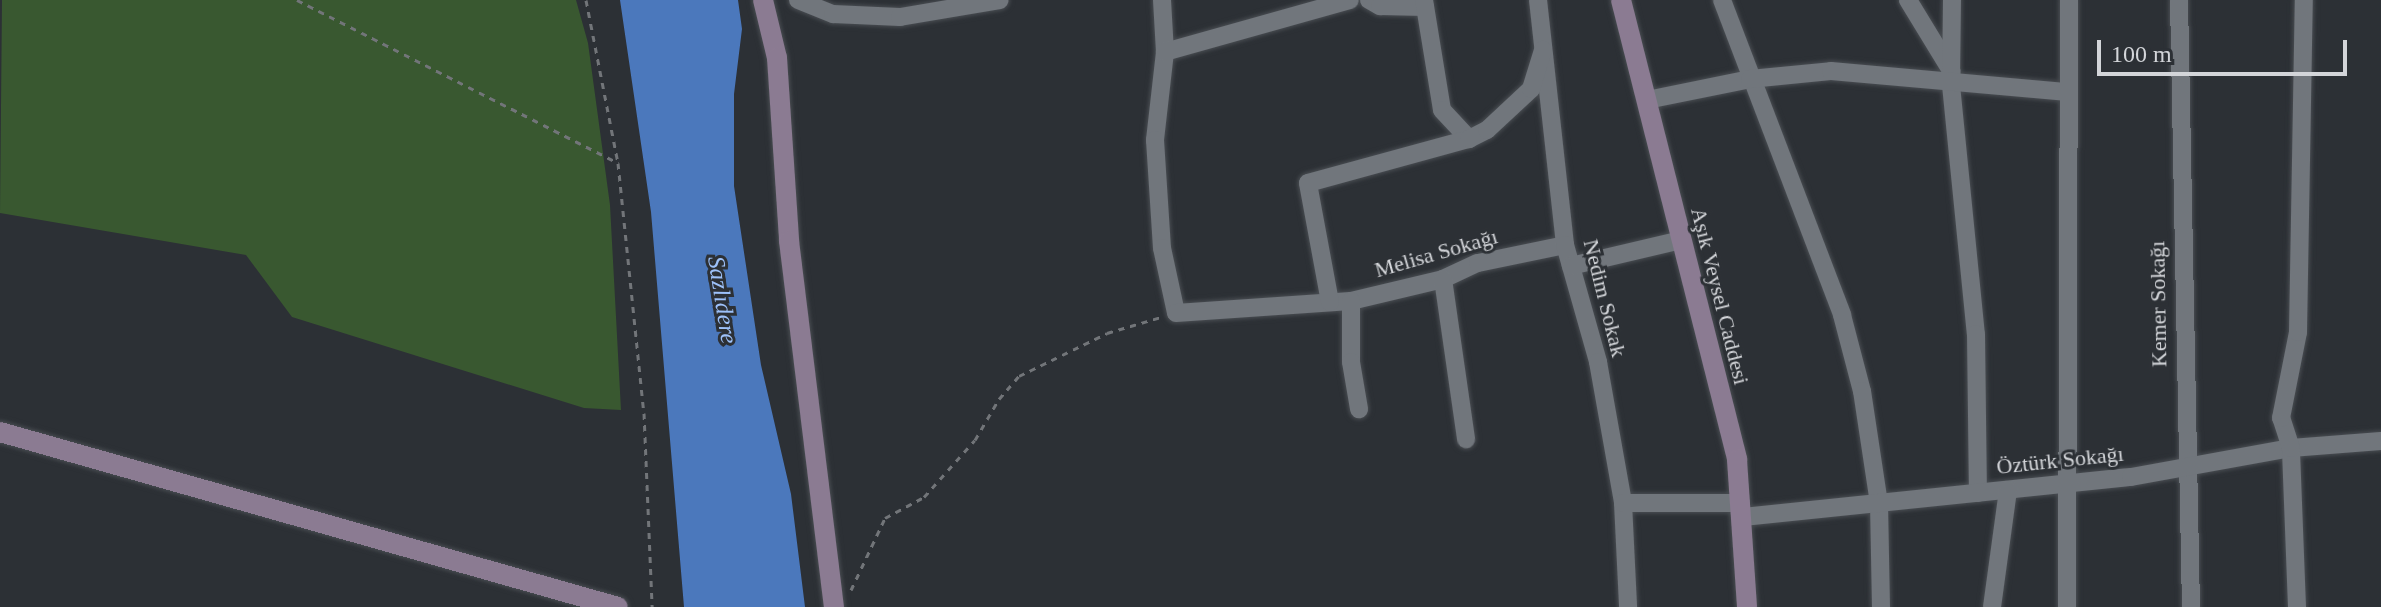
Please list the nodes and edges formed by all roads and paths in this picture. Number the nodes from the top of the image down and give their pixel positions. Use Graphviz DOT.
graph roads {
  1 [pos="297,0"];
  2 [pos="586,0"];
  3 [pos="763,0"];
  4 [pos="798,0"];
  5 [pos="1000,0"];
  6 [pos="1162,0"];
  7 [pos="1350,0"];
  8 [pos="1369,0"];
  9 [pos="1538,0"];
  10 [pos="1621,0"];
  11 [pos="1722,0"];
  12 [pos="1908,0"];
  13 [pos="1952,0"];
  14 [pos="2069,0"];
  15 [pos="2179,0"];
  16 [pos="2304,0"];
  17 [pos="1424,4"];
  18 [pos="1546,42"];
  19 [pos="1165,52"];
  20 [pos="1952,78"];
  21 [pos="1750,79"];
  22 [pos="2068,92"];
  23 [pos="1647,100"];
  24 [pos="1469,139"];
  25 [pos="618,163"];
  26 [pos="1681,240"];
  27 [pos="1565,245"];
  28 [pos="1571,266"];
  29 [pos="1443,279"];
  30 [pos="1351,301"];
  31 [pos="1330,302"];
  32 [pos="1176,313"];
  33 [pos="1359,409"];
  34 [pos="0,432"];
  35 [pos="1466,439"];
  36 [pos="2381,441"];
  37 [pos="2291,448"];
  38 [pos="2185,469"];
  39 [pos="2068,483"];
  40 [pos="2008,490"];
  41 [pos="1978,493"];
  42 [pos="1623,503"];
  43 [pos="1879,503"];
  44 [pos="1742,510"];
  45 [pos="842,600"];
  46 [pos="618,607"];
  47 [pos="652,607"];
  48 [pos="1628,607"];
  49 [pos="1747,607"];
  50 [pos="1881,607"];
  51 [pos="1992,607"];
  52 [pos="2067,607"];
  53 [pos="2191,607"];
  54 [pos="2297,607"];
  1 -- 25 [label="path"];
  2 -- 25 [label="path"];
  3 -- 45 [label="street"];
  4 -- 5 [label="street"];
  6 -- 19 [label="street"];
  7 -- 19 [label="street"];
  8 -- 17 [label="street"];
  9 -- 18 [label="street, Nedim Sokak"];
  10 -- 23 [label="street, Aşık Veysel Caddesi"];
  11 -- 21 [label="street"];
  12 -- 20 [label="street"];
  13 -- 20 [label="street"];
  14 -- 22 [label="street"];
  15 -- 38 [label="street, Kemer Sokağı"];
  16 -- 37 [label="street"];
  17 -- 24 [label="street"];
  18 -- 24 [label="street"];
  18 -- 27 [label="street, Nedim Sokak"];
  19 -- 32 [label="street"];
  20 -- 21 [label="street"];
  20 -- 22 [label="street"];
  20 -- 41 [label="street"];
  21 -- 23 [label="street"];
  21 -- 43 [label="street"];
  22 -- 39 [label="street"];
  23 -- 26 [label="street, Aşık Veysel Caddesi"];
  24 -- 31 [label="street"];
  25 -- 47 [label="path"];
  26 -- 28 [label="street"];
  26 -- 44 [label="street, Aşık Veysel Caddesi"];
  27 -- 28 [label="street, Nedim Sokak"];
  27 -- 29 [label="street, Melisa Sokağı"];
  28 -- 42 [label="street, Nedim Sokak"];
  29 -- 30 [label="street, Melisa Sokağı"];
  29 -- 35 [label="street"];
  30 -- 31 [label="street, Melisa Sokağı"];
  30 -- 33 [label="street"];
  31 -- 32 [label="street, Melisa Sokağı"];
  32 -- 45 [label="path"];
  34 -- 46 [label="street"];
  36 -- 37 [label="street, Öztürk Sokağı"];
  37 -- 38 [label="street, Öztürk Sokağı"];
  37 -- 54 [label="street"];
  38 -- 39 [label="street, Öztürk Sokağı"];
  38 -- 53 [label="street, Kemer Sokağı"];
  39 -- 40 [label="street, Öztürk Sokağı"];
  39 -- 52 [label="street"];
  40 -- 41 [label="street, Öztürk Sokağı"];
  40 -- 51 [label="street"];
  41 -- 43 [label="street, Öztürk Sokağı"];
  42 -- 44 [label="street, Öztürk Sokağı"];
  42 -- 48 [label="street, Nedim Sokak"];
  43 -- 44 [label="street, Öztürk Sokağı"];
  43 -- 50 [label="street"];
  44 -- 49 [label="street, Aşık Veysel Caddesi"];
}
